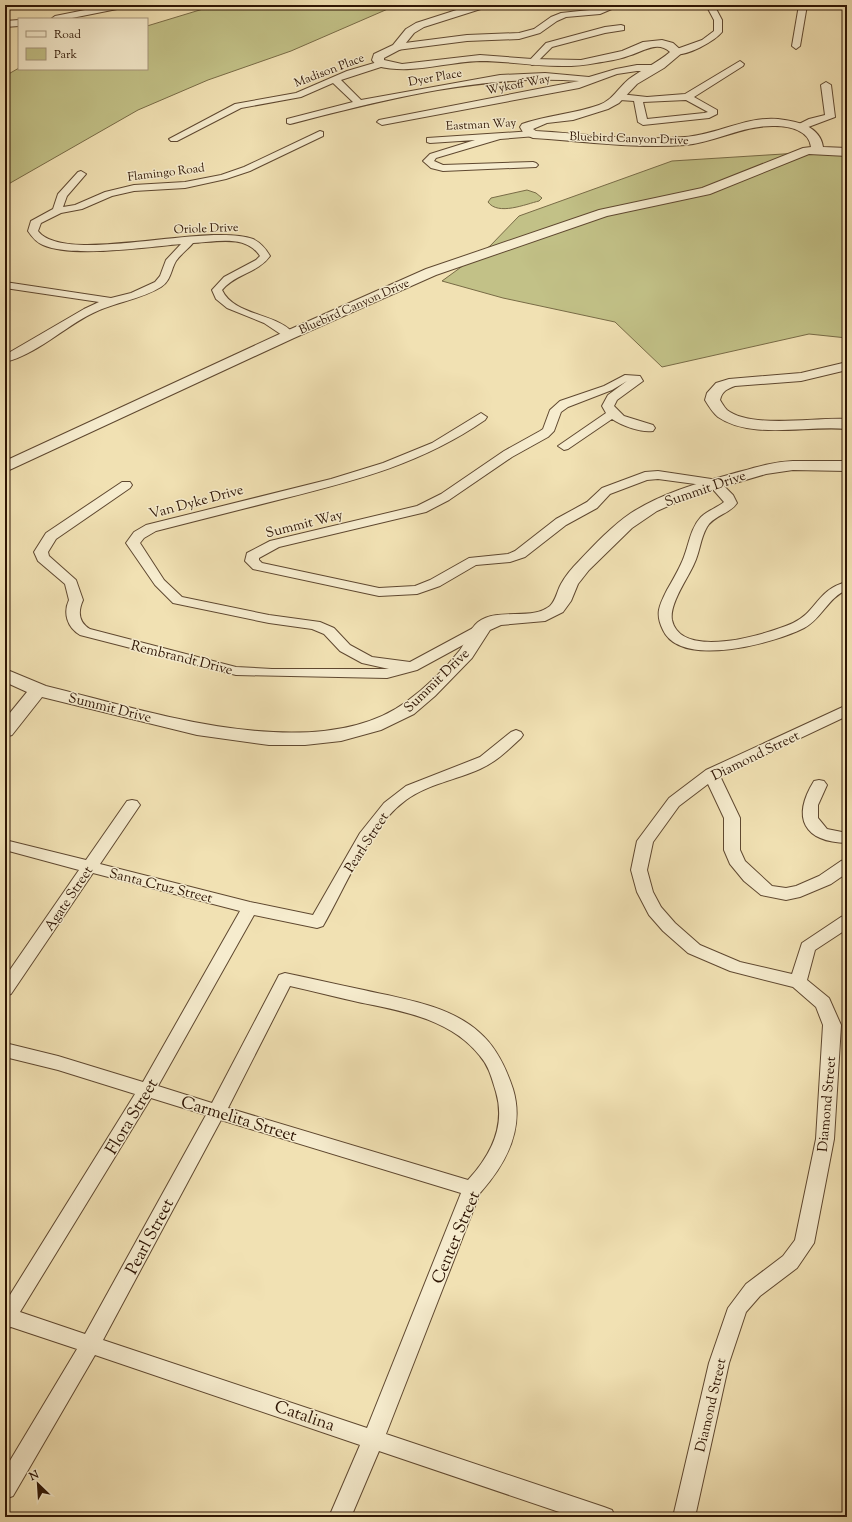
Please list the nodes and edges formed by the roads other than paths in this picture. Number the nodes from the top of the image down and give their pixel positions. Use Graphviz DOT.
graph roads {
  1 [pos="78,5"];
  2 [pos="122,5"];
  3 [pos="483,5"];
  4 [pos="617,5"];
  5 [pos="710,5"];
  6 [pos="804,5"];
  7 [pos="85,14"];
  8 [pos="61,18"];
  9 [pos="18,23"];
  10 [pos="5,24"];
  11 [pos="621,28"];
  12 [pos="484,31"];
  13 [pos="527,34"];
  14 [pos="796,46"];
  15 [pos="397,47"];
  16 [pos="677,52"];
  17 [pos="532,62"];
  18 [pos="381,64"];
  19 [pos="740,64"];
  20 [pos="656,68"];
  21 [pos="334,79"];
  22 [pos="588,79"];
  23 [pos="826,85"];
  24 [pos="620,97"];
  25 [pos="687,97"];
  26 [pos="638,99"];
  27 [pos="359,103"];
  28 [pos="290,121"];
  29 [pos="382,122"];
  30 [pos="800,127"];
  31 [pos="320,134"];
  32 [pos="533,134"];
  33 [pos="499,136"];
  34 [pos="174,139"];
  35 [pos="430,140"];
  36 [pos="818,150"];
  37 [pos="847,152"];
  38 [pos="533,165"];
  39 [pos="81,174"];
  40 [pos="58,211"];
  41 [pos="191,240"];
  42 [pos="5,285"];
  43 [pos="112,301"];
  44 [pos="289,335"];
  45 [pos="5,359"];
  46 [pos="847,366"];
  47 [pos="612,414"];
  48 [pos="481,417"];
  49 [pos="847,424"];
  50 [pos="649,428"];
  51 [pos="564,446"];
  52 [pos="847,466"];
  53 [pos="5,467"];
  54 [pos="714,484"];
  55 [pos="126,485"];
  56 [pos="847,586"];
  57 [pos="480,630"];
  58 [pos="412,667"];
  59 [pos="5,675"];
  60 [pos="39,689"];
  61 [pos="847,710"];
  62 [pos="5,731"];
  63 [pos="516,735"];
  64 [pos="711,774"];
  65 [pos="819,785"];
  66 [pos="132,805"];
  67 [pos="847,838"];
  68 [pos="5,845"];
  69 [pos="847,865"];
  70 [pos="90,867"];
  71 [pos="250,908"];
  72 [pos="847,921"];
  73 [pos="317,922"];
  74 [pos="285,979"];
  75 [pos="798,982"];
  76 [pos="5,990"];
  77 [pos="5,1050"];
  78 [pos="147,1090"];
  79 [pos="217,1111"];
  80 [pos="472,1189"];
  81 [pos="6,1317"];
  82 [pos="91,1344"];
  83 [pos="373,1438"];
  84 [pos="5,1488"];
  85 [pos="340,1517"];
  86 [pos="604,1517"];
  87 [pos="684,1517"];
  1 -- 7 [label="street"];
  2 -- 7 [label="street"];
  3 -- 15 [label="street"];
  4 -- 13 [label="street"];
  5 -- 16 [label="street"];
  6 -- 14 [label="street"];
  7 -- 8 [label="street"];
  9 -- 10 [label="street"];
  11 -- 17 [label="street"];
  12 -- 13 [label="street"];
  13 -- 15 [label="street"];
  15 -- 18 [label="street"];
  16 -- 17 [label="street"];
  16 -- 20 [label="street, Bluebird Canyon Drive"];
  17 -- 18 [label="street"];
  18 -- 21 [label="street, Madison Place"];
  19 -- 25 [label="street"];
  20 -- 22 [label="street, Wykoff Way"];
  20 -- 24 [label="street, Bluebird Canyon Drive"];
  21 -- 27 [label="street"];
  21 -- 34 [label="street, Madison Place"];
  22 -- 27 [label="street, Dyer Place"];
  22 -- 29 [label="street, Wykoff Way"];
  23 -- 30 [label="street"];
  24 -- 26 [label="street"];
  24 -- 32 [label="street, Bluebird Canyon Drive"];
  25 -- 26 [label="street"];
  25 -- 26 [label="street"];
  27 -- 28 [label="street, Dyer Place"];
  30 -- 32 [label="street, Bluebird Canyon Drive"];
  30 -- 36 [label="street, Bluebird Canyon Drive"];
  31 -- 40 [label="street, Flamingo Road"];
  32 -- 33 [label="street, Eastman Way"];
  33 -- 35 [label="street, Eastman Way"];
  33 -- 38 [label="street"];
  36 -- 37 [label="street"];
  36 -- 44 [label="street, Bluebird Canyon Drive"];
  39 -- 40 [label="street"];
  40 -- 41 [label="street, Oriole Drive"];
  41 -- 43 [label="street"];
  41 -- 44 [label="street, Oriole Drive"];
  42 -- 43 [label="street"];
  43 -- 45 [label="street"];
  44 -- 53 [label="street, Bluebird Canyon Drive"];
  46 -- 49 [label="street"];
  47 -- 50 [label="street"];
  47 -- 51 [label="street"];
  47 -- 54 [label="street, Summit Way"];
  48 -- 58 [label="street, Van Dyke Drive"];
  52 -- 54 [label="street, Summit Drive"];
  54 -- 56 [label="street"];
  54 -- 57 [label="street, Summit Drive"];
  55 -- 58 [label="street, Rembrandt Drive"];
  57 -- 58 [label="street, Rembrandt Drive"];
  57 -- 60 [label="street, Summit Drive"];
  59 -- 60 [label="street, Summit Drive"];
  60 -- 62 [label="street"];
  61 -- 64 [label="street, Diamond Street"];
  63 -- 73 [label="street, Pearl Street"];
  64 -- 69 [label="street"];
  64 -- 75 [label="street, Diamond Street"];
  65 -- 67 [label="street"];
  66 -- 70 [label="street, Agate Street"];
  68 -- 70 [label="street, Santa Cruz Street"];
  70 -- 71 [label="street, Santa Cruz Street"];
  70 -- 76 [label="street, Agate Street"];
  71 -- 73 [label="street, Santa Cruz Street"];
  71 -- 78 [label="street, Flora Street"];
  72 -- 75 [label="street"];
  74 -- 79 [label="street, Pearl Street"];
  74 -- 80 [label="street, Center Street"];
  75 -- 87 [label="street, Diamond Street"];
  77 -- 78 [label="street, Carmelita Street"];
  78 -- 79 [label="street, Carmelita Street"];
  78 -- 81 [label="street, Flora Street"];
  79 -- 80 [label="street, Carmelita Street"];
  79 -- 82 [label="street, Pearl Street"];
  80 -- 83 [label="street, Center Street"];
  81 -- 82 [label="street, Catalina"];
  82 -- 83 [label="street, Catalina"];
  82 -- 84 [label="street, Pearl Street"];
  83 -- 85 [label="street, Center Street"];
  83 -- 86 [label="street, Catalina"];
}
